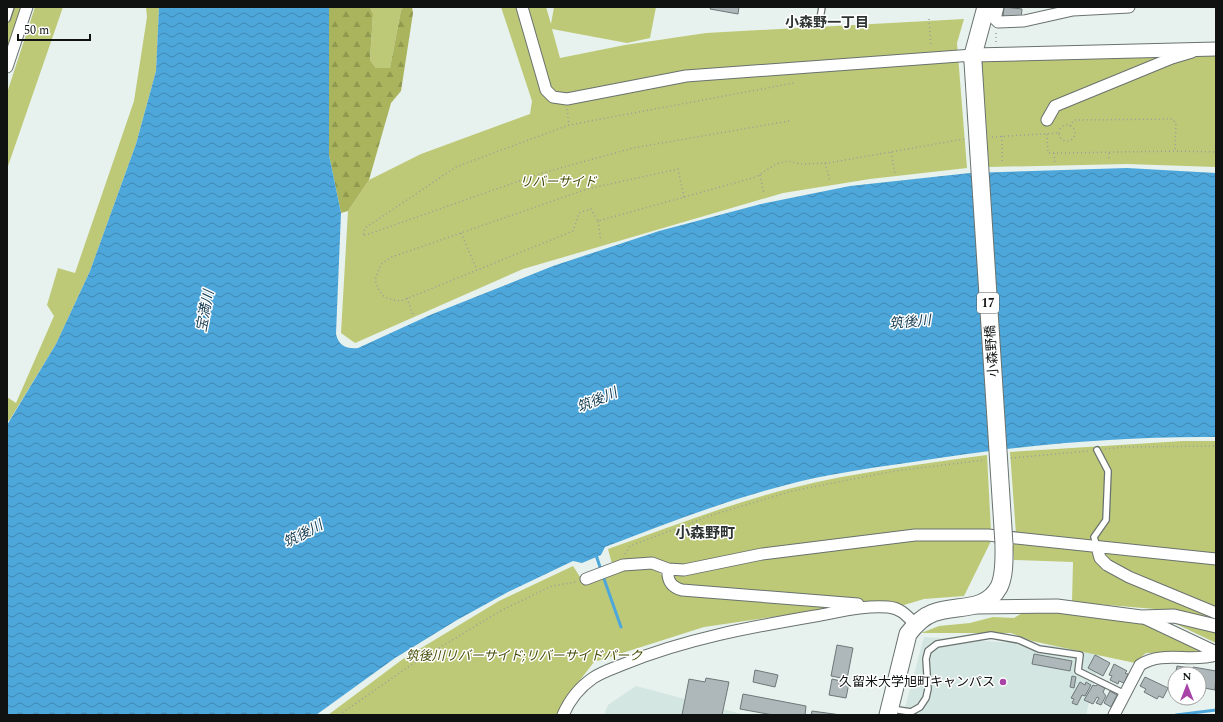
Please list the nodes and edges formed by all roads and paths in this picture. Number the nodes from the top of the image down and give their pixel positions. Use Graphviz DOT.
graph roads {
  1 [pos="11,7"];
  2 [pos="27,7"];
  3 [pos="522,7"];
  4 [pos="822,7"];
  5 [pos="998,7"];
  6 [pos="1129,7"];
  7 [pos="991,13"];
  8 [pos="7,19"];
  9 [pos="820,19"];
  10 [pos="929,19"];
  11 [pos="996,48"];
  12 [pos="1202,49"];
  13 [pos="1216,49"];
  14 [pos="932,59"];
  15 [pos="973,59"];
  16 [pos="7,67"];
  17 [pos="794,83"];
  18 [pos="1216,89"];
  19 [pos="1216,95"];
  20 [pos="566,99"];
  21 [pos="1047,120"];
  22 [pos="789,121"];
  23 [pos="569,125"];
  24 [pos="1070,126"];
  25 [pos="1047,133"];
  26 [pos="1059,133"];
  27 [pos="1002,136"];
  28 [pos="986,137"];
  29 [pos="970,138"];
  30 [pos="1175,151"];
  31 [pos="891,152"];
  32 [pos="1216,152"];
  33 [pos="1054,153"];
  34 [pos="1109,153"];
  35 [pos="1109,161"];
  36 [pos="1054,162"];
  37 [pos="825,163"];
  38 [pos="1002,164"];
  39 [pos="895,173"];
  40 [pos="760,175"];
  41 [pos="830,182"];
  42 [pos="764,194"];
  43 [pos="684,197"];
  44 [pos="598,221"];
  45 [pos="461,232"];
  46 [pos="601,241"];
  47 [pos="476,270"];
  48 [pos="407,298"];
  49 [pos="413,315"];
  50 [pos="1216,446"];
  51 [pos="1097,450"];
  52 [pos="1005,458"];
  53 [pos="990,460"];
  54 [pos="1097,547"];
  55 [pos="1216,559"];
  56 [pos="623,565"];
  57 [pos="668,569"];
  58 [pos="586,579"];
  59 [pos="973,607"];
  60 [pos="874,608"];
  61 [pos="1216,613"];
  62 [pos="1141,617"];
  63 [pos="915,624"];
  64 [pos="1216,626"];
  65 [pos="1216,652"];
  66 [pos="1216,655"];
  67 [pos="1126,694"];
  68 [pos="889,712"];
  69 [pos="339,715"];
  70 [pos="563,715"];
  71 [pos="1114,715"];
  1 -- 8 [label="lane"];
  2 -- 16 [label="street"];
  3 -- 20 [label="street"];
  4 -- 9 [label="lane"];
  5 -- 7 [label="street"];
  6 -- 7 [label="street"];
  7 -- 11 [label="path"];
  7 -- 15 [label="main road, 17"];
  10 -- 14 [label="path"];
  12 -- 13 [label="street"];
  12 -- 15 [label="street"];
  12 -- 21 [label="street"];
  14 -- 15 [label="street"];
  14 -- 20 [label="street"];
  15 -- 59 [label="main road, 小森野橋 / 17, bridge"];
  17 -- 23 [label="path"];
  18 -- 19 [label="path"];
  20 -- 23 [label="path"];
  22 -- 23 [label="path"];
  24 -- 26 [label="path"];
  24 -- 26 [label="path"];
  24 -- 30 [label="path"];
  25 -- 26 [label="path"];
  25 -- 27 [label="path"];
  25 -- 33 [label="path"];
  27 -- 28 [label="path"];
  27 -- 38 [label="path"];
  29 -- 31 [label="path"];
  30 -- 32 [label="path"];
  30 -- 34 [label="path"];
  31 -- 37 [label="path"];
  31 -- 39 [label="path"];
  33 -- 34 [label="path"];
  33 -- 36 [label="path"];
  34 -- 35 [label="path"];
  37 -- 40 [label="path"];
  37 -- 41 [label="path"];
  40 -- 42 [label="path"];
  40 -- 43 [label="path"];
  43 -- 44 [label="path"];
  43 -- 45 [label="path"];
  44 -- 46 [label="path"];
  44 -- 47 [label="path"];
  45 -- 47 [label="path"];
  45 -- 48 [label="path"];
  47 -- 48 [label="path"];
  48 -- 49 [label="path"];
  50 -- 51 [label="path"];
  51 -- 52 [label="path"];
  51 -- 54 [label="lane"];
  53 -- 56 [label="path"];
  54 -- 55 [label="street"];
  54 -- 57 [label="street"];
  54 -- 61 [label="street"];
  56 -- 57 [label="street"];
  56 -- 58 [label="street"];
  57 -- 60 [label="street"];
  58 -- 69 [label="path"];
  59 -- 62 [label="street"];
  59 -- 63 [label="main road, 17"];
  60 -- 63 [label="street"];
  60 -- 70 [label="street"];
  62 -- 64 [label="street"];
  62 -- 65 [label="street"];
  63 -- 68 [label="main road"];
  66 -- 67 [label="street"];
  67 -- 68 [label="lane"];
  67 -- 71 [label="street"];
}
